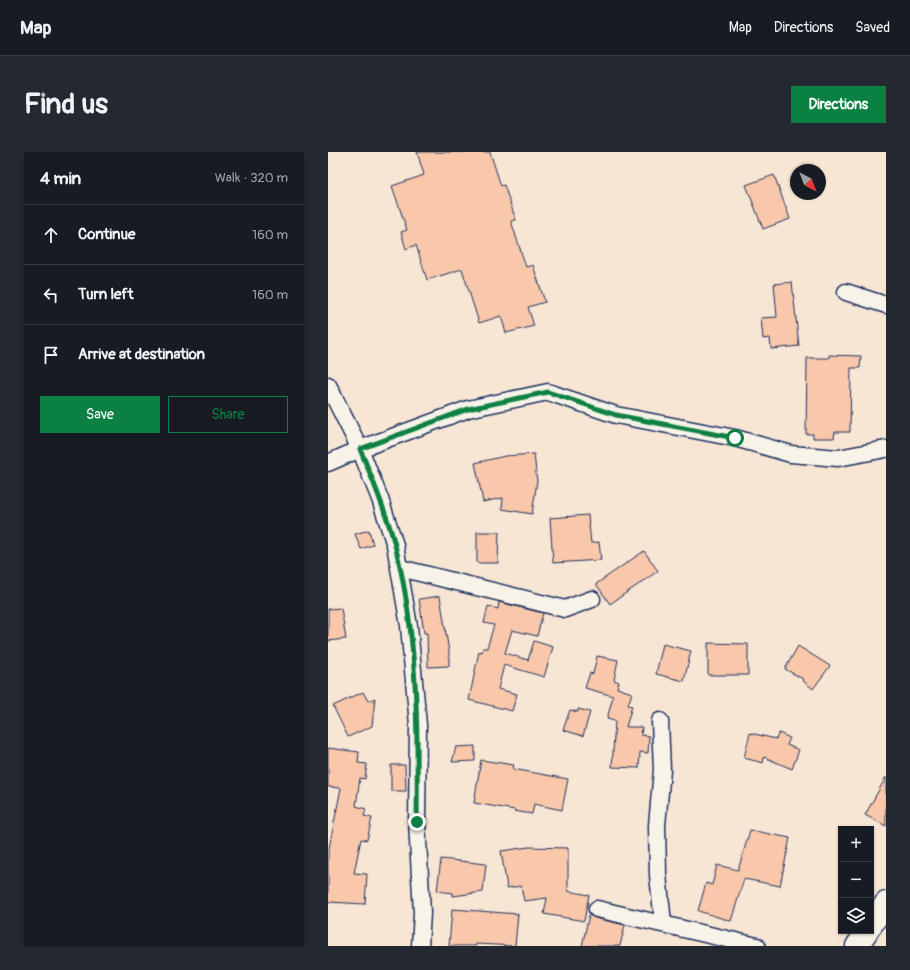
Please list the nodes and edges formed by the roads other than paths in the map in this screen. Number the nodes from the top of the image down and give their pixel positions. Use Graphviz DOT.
graph roads {
  1 [pos="846,292"];
  2 [pos="886,305"];
  3 [pos="328,385"];
  4 [pos="360,449"];
  5 [pos="886,449"];
  6 [pos="328,463"];
  7 [pos="400,568"];
  8 [pos="592,599"];
  9 [pos="660,721"];
  10 [pos="886,902"];
  11 [pos="597,909"];
  12 [pos="874,920"];
  13 [pos="662,924"];
  14 [pos="865,934"];
  15 [pos="420,946"];
  16 [pos="757,946"];
  17 [pos="857,946"];
  1 -- 2 [label="street"];
  3 -- 4 [label="street"];
  4 -- 5 [label="street"];
  4 -- 6 [label="street"];
  4 -- 7 [label="street"];
  7 -- 8 [label="street"];
  7 -- 15 [label="street"];
  9 -- 13 [label="street"];
  10 -- 12 [label="street"];
  11 -- 13 [label="street"];
  13 -- 16 [label="street"];
  14 -- 17 [label="street"];
}
